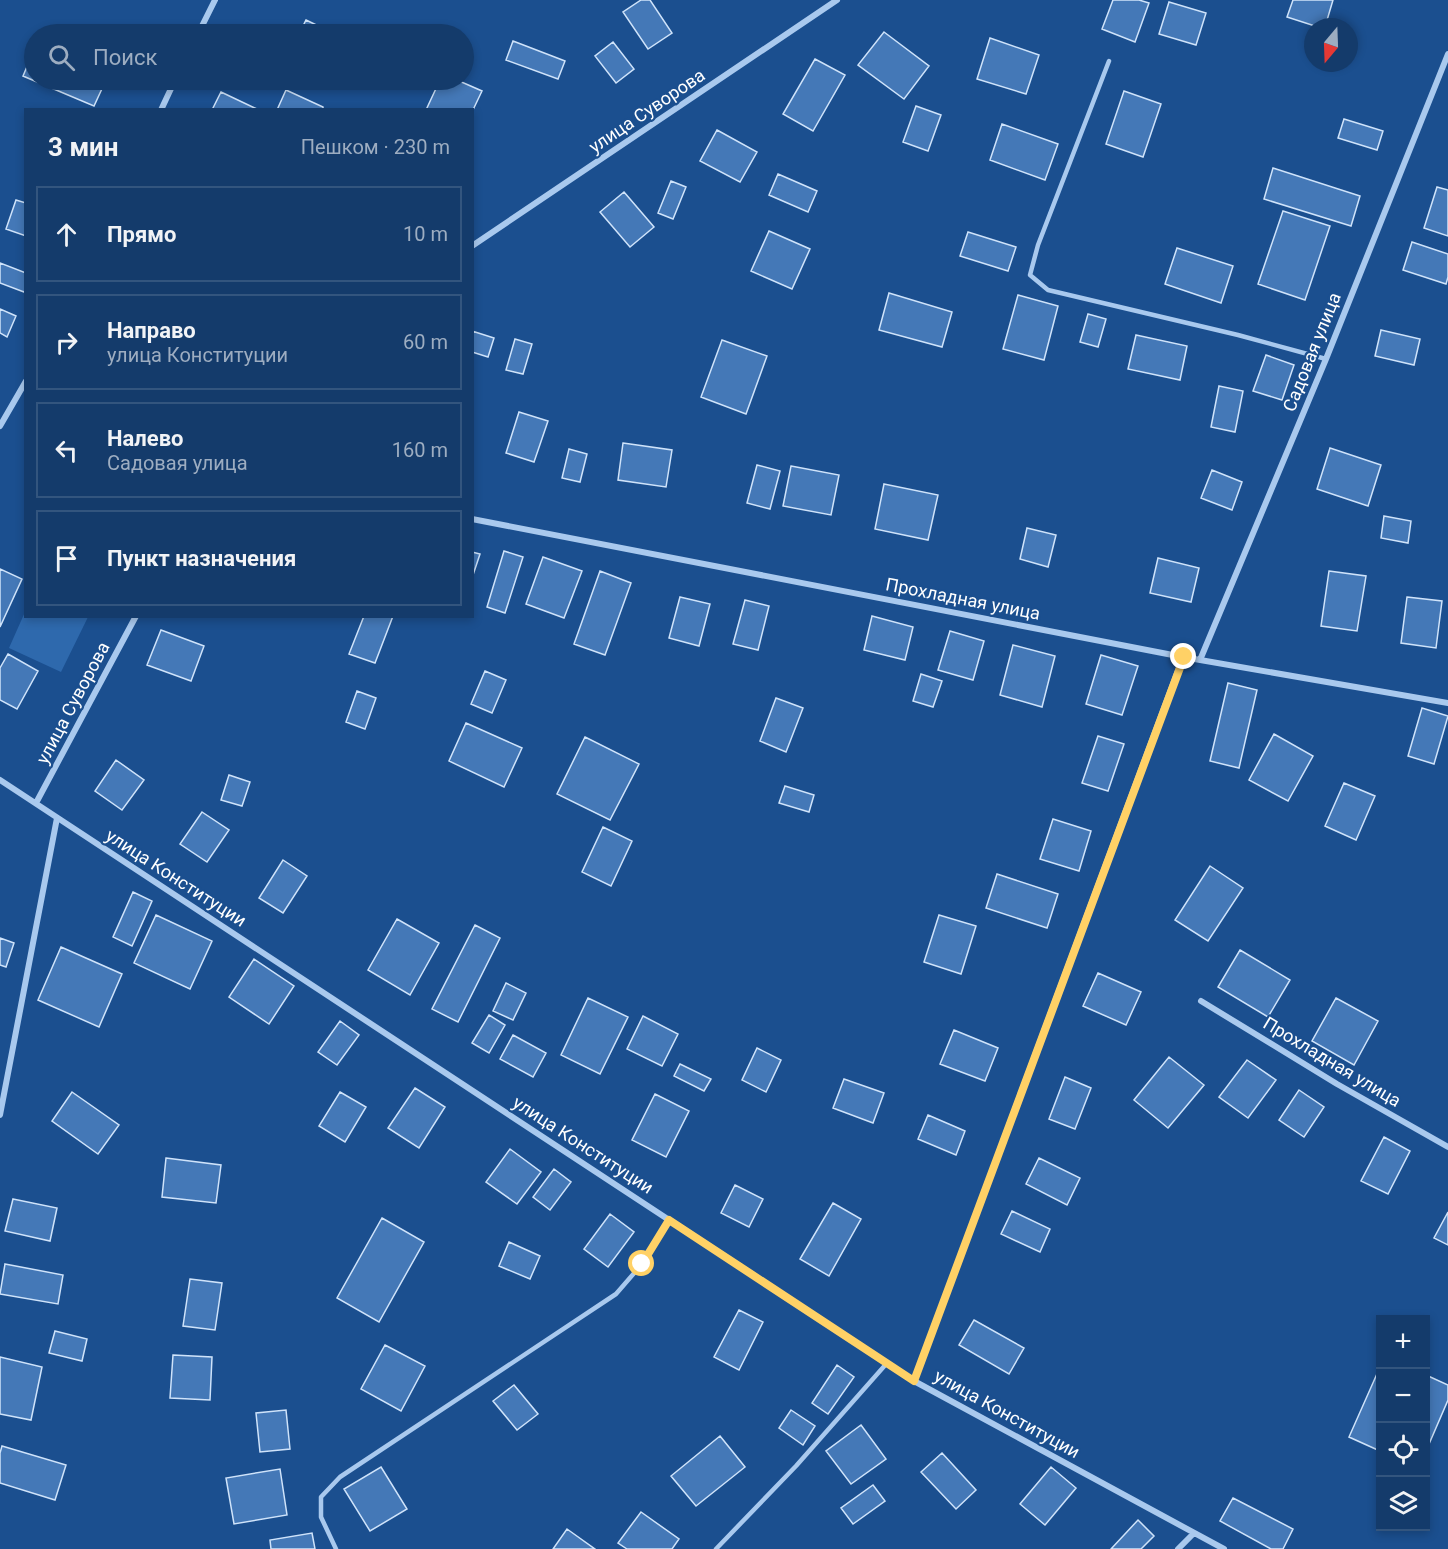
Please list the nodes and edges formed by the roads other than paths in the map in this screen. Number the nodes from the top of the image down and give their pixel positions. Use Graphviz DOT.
graph roads {
  1 [pos="215,0"];
  2 [pos="837,0"];
  3 [pos="203,24"];
  4 [pos="1448,54"];
  5 [pos="1108,61"];
  6 [pos="171,90"];
  7 [pos="161,108"];
  8 [pos="474,245"];
  9 [pos="1326,359"];
  10 [pos="24,384"];
  11 [pos="0,426"];
  12 [pos="474,519"];
  13 [pos="135,618"];
  14 [pos="1184,657"];
  15 [pos="1200,660"];
  16 [pos="1448,703"];
  17 [pos="0,780"];
  18 [pos="36,803"];
  19 [pos="57,818"];
  20 [pos="1201,1001"];
  21 [pos="0,1115"];
  22 [pos="1448,1147"];
  23 [pos="669,1220"];
  24 [pos="887,1363"];
  25 [pos="914,1381"];
  26 [pos="1194,1533"];
  27 [pos="336,1549"];
  28 [pos="716,1549"];
  29 [pos="1178,1549"];
  30 [pos="1224,1549"];
  1 -- 3 [label="street"];
  2 -- 8 [label="street, улица Суворова"];
  4 -- 9 [label="street, Садовая улица"];
  5 -- 9 [label="lane"];
  6 -- 7 [label="street"];
  9 -- 15 [label="street, Садовая улица"];
  10 -- 11 [label="street"];
  12 -- 14 [label="street, Прохладная улица"];
  13 -- 18 [label="street, улица Суворова"];
  14 -- 15 [label="street, Прохладная улица"];
  14 -- 25 [label="street"];
  15 -- 16 [label="street, Прохладная улица"];
  17 -- 18 [label="street, улица Конституции"];
  18 -- 19 [label="street, улица Конституции"];
  19 -- 21 [label="street"];
  19 -- 23 [label="street, улица Конституции"];
  20 -- 22 [label="street, Прохладная улица"];
  23 -- 24 [label="street, улица Конституции"];
  23 -- 27 [label="lane"];
  24 -- 25 [label="street, улица Конституции"];
  24 -- 28 [label="lane"];
  25 -- 26 [label="street, улица Конституции"];
  26 -- 29 [label="street"];
  26 -- 30 [label="street, улица Конституции"];
}
